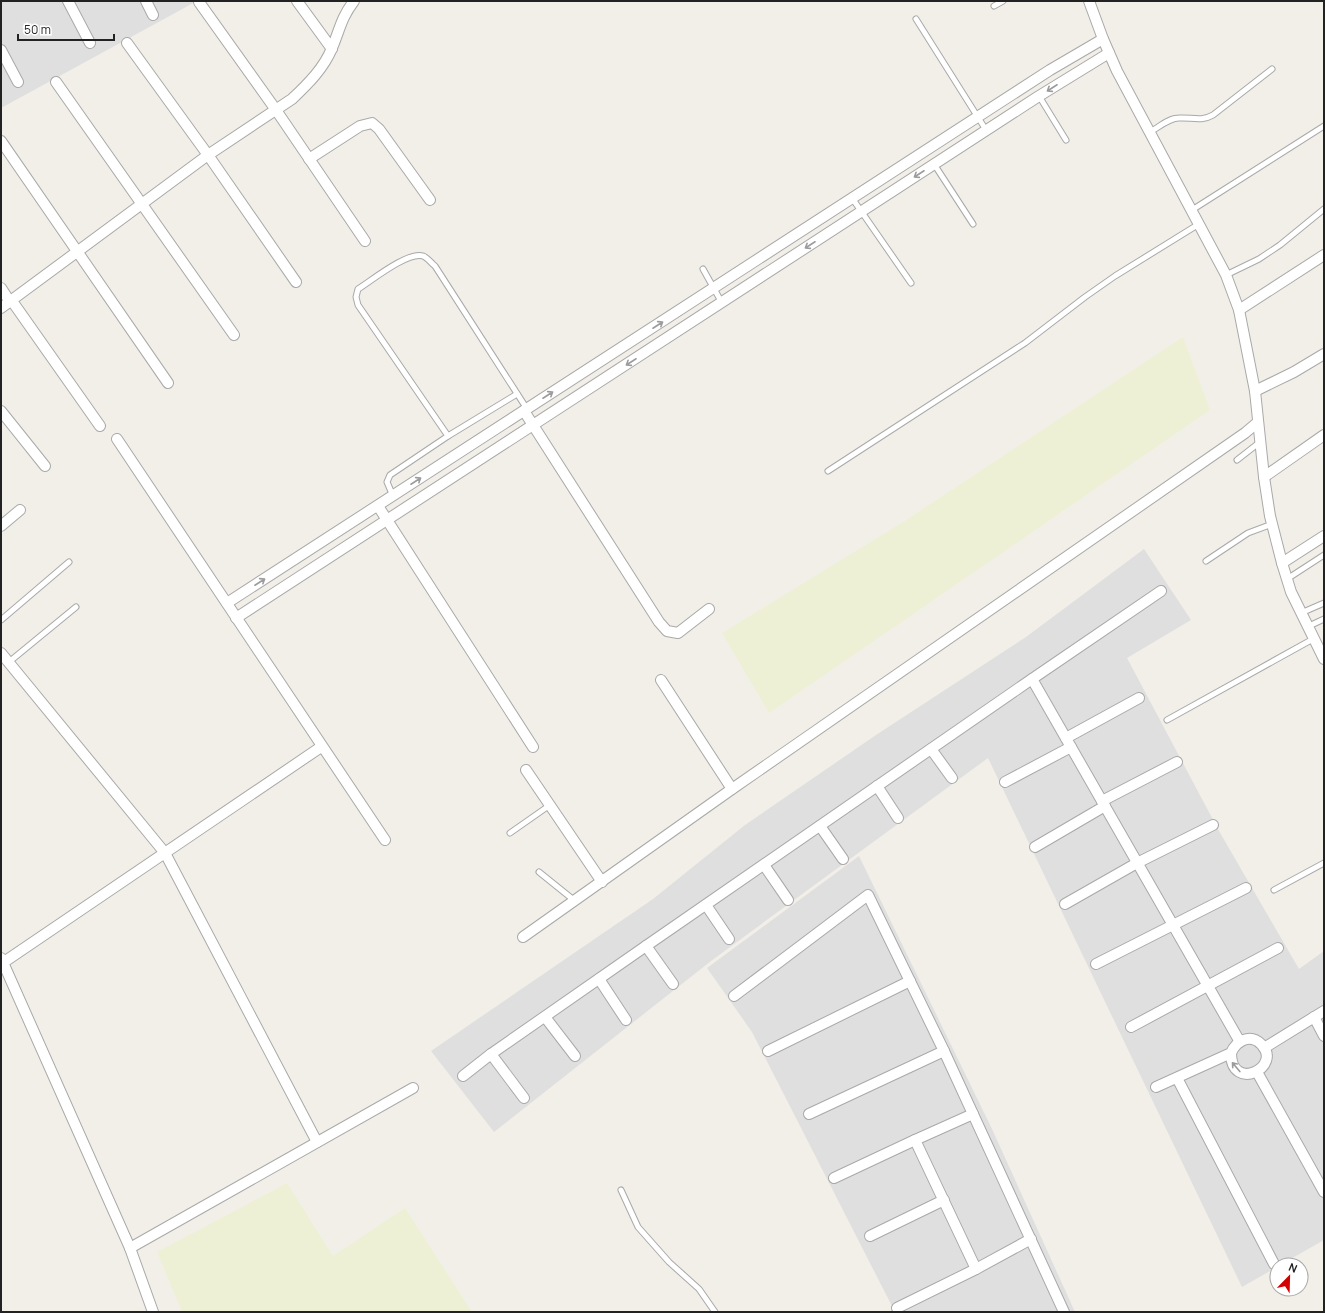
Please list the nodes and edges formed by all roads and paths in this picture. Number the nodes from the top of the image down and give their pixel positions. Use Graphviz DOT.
graph roads {
  1 [pos="68,1"];
  2 [pos="146,1"];
  3 [pos="297,1"];
  4 [pos="354,1"];
  5 [pos="1003,1"];
  6 [pos="1090,1"];
  7 [pos="199,2"];
  8 [pos="994,6"];
  9 [pos="153,15"];
  10 [pos="916,19"];
  11 [pos="1103,39"];
  12 [pos="90,43"];
  13 [pos="127,43"];
  14 [pos="332,49"];
  15 [pos="1,50"];
  16 [pos="1109,53"];
  17 [pos="1057,66"];
  18 [pos="1272,69"];
  19 [pos="1066,78"];
  20 [pos="18,82"];
  21 [pos="56,82"];
  22 [pos="1039,96"];
  23 [pos="276,110"];
  24 [pos="977,117"];
  25 [pos="1324,126"];
  26 [pos="986,130"];
  27 [pos="1150,132"];
  28 [pos="1066,140"];
  29 [pos="1,141"];
  30 [pos="208,156"];
  31 [pos="309,159"];
  32 [pos="934,164"];
  33 [pos="852,198"];
  34 [pos="430,200"];
  35 [pos="143,205"];
  36 [pos="1192,210"];
  37 [pos="1324,210"];
  38 [pos="862,211"];
  39 [pos="973,224"];
  40 [pos="1200,224"];
  41 [pos="365,241"];
  42 [pos="77,252"];
  43 [pos="1324,255"];
  44 [pos="753,262"];
  45 [pos="703,269"];
  46 [pos="1226,275"];
  47 [pos="762,276"];
  48 [pos="296,282"];
  49 [pos="911,283"];
  50 [pos="1,288"];
  51 [pos="714,288"];
  52 [pos="11,301"];
  53 [pos="722,303"];
  54 [pos="1,308"];
  55 [pos="1239,310"];
  56 [pos="234,335"];
  57 [pos="642,335"];
  58 [pos="651,349"];
  59 [pos="1324,354"];
  60 [pos="168,383"];
  61 [pos="1255,391"];
  62 [pos="517,394"];
  63 [pos="525,410"];
  64 [pos="1,411"];
  65 [pos="1258,422"];
  66 [pos="100,426"];
  67 [pos="533,426"];
  68 [pos="1324,435"];
  69 [pos="448,436"];
  70 [pos="117,439"];
  71 [pos="1260,442"];
  72 [pos="1237,460"];
  73 [pos="45,466"];
  74 [pos="828,471"];
  75 [pos="1264,477"];
  76 [pos="393,496"];
  77 [pos="378,506"];
  78 [pos="20,510"];
  79 [pos="387,520"];
  80 [pos="1272,524"];
  81 [pos="1,526"];
  82 [pos="1324,536"];
  83 [pos="1324,555"];
  84 [pos="69,562"];
  85 [pos="1206,562"];
  86 [pos="1282,563"];
  87 [pos="1286,579"];
  88 [pos="1161,591"];
  89 [pos="227,603"];
  90 [pos="1324,603"];
  91 [pos="76,607"];
  92 [pos="709,609"];
  93 [pos="1301,613"];
  94 [pos="236,618"];
  95 [pos="1324,619"];
  96 [pos="1,620"];
  97 [pos="1307,627"];
  98 [pos="1313,639"];
  99 [pos="1,653"];
  100 [pos="1324,660"];
  101 [pos="9,662"];
  102 [pos="1032,679"];
  103 [pos="662,680"];
  104 [pos="1139,698"];
  105 [pos="1167,720"];
  106 [pos="1066,738"];
  107 [pos="321,747"];
  108 [pos="533,747"];
  109 [pos="1071,747"];
  110 [pos="931,749"];
  111 [pos="1177,762"];
  112 [pos="526,770"];
  113 [pos="952,778"];
  114 [pos="1005,782"];
  115 [pos="877,786"];
  116 [pos="732,789"];
  117 [pos="1104,804"];
  118 [pos="550,805"];
  119 [pos="898,818"];
  120 [pos="1213,825"];
  121 [pos="820,826"];
  122 [pos="510,833"];
  123 [pos="385,840"];
  124 [pos="1035,847"];
  125 [pos="165,853"];
  126 [pos="843,859"];
  127 [pos="1137,863"];
  128 [pos="1324,863"];
  129 [pos="764,865"];
  130 [pos="539,872"];
  131 [pos="602,882"];
  132 [pos="1246,888"];
  133 [pos="1274,890"];
  134 [pos="788,900"];
  135 [pos="575,901"];
  136 [pos="1065,904"];
  137 [pos="706,905"];
  138 [pos="1173,925"];
  139 [pos="522,937"];
  140 [pos="730,939"];
  141 [pos="646,946"];
  142 [pos="1278,948"];
  143 [pos="2,960"];
  144 [pos="1096,964"];
  145 [pos="599,979"];
  146 [pos="910,981"];
  147 [pos="673,984"];
  148 [pos="1208,986"];
  149 [pos="734,996"];
  150 [pos="1324,1010"];
  151 [pos="545,1017"];
  152 [pos="1314,1017"];
  153 [pos="626,1020"];
  154 [pos="1131,1027"];
  155 [pos="1324,1036"];
  156 [pos="1240,1042"];
  157 [pos="1264,1048"];
  158 [pos="944,1050"];
  159 [pos="768,1051"];
  160 [pos="1231,1053"];
  161 [pos="491,1054"];
  162 [pos="575,1056"];
  163 [pos="1257,1072"];
  164 [pos="463,1076"];
  165 [pos="1177,1078"];
  166 [pos="1156,1087"];
  167 [pos="413,1088"];
  168 [pos="524,1098"];
  169 [pos="809,1114"];
  170 [pos="973,1114"];
  171 [pos="915,1140"];
  172 [pos="317,1142"];
  173 [pos="834,1178"];
  174 [pos="621,1190"];
  175 [pos="1324,1192"];
  176 [pos="944,1200"];
  177 [pos="870,1236"];
  178 [pos="1031,1239"];
  179 [pos="130,1248"];
  180 [pos="1270,1257"];
  181 [pos="976,1268"];
  182 [pos="897,1308"];
  183 [pos="1060,1311"];
  184 [pos="152,1312"];
  185 [pos="715,1312"];
  1 -- 12 [label="street"];
  2 -- 9 [label="street"];
  3 -- 14 [label="street"];
  4 -- 14 [label="street"];
  5 -- 8 [label="lane"];
  6 -- 11 [label="street"];
  7 -- 23 [label="street"];
  10 -- 24 [label="lane"];
  11 -- 16 [label="street"];
  11 -- 17 [label="street"];
  13 -- 30 [label="street"];
  14 -- 23 [label="street"];
  15 -- 20 [label="street"];
  16 -- 19 [label="street"];
  16 -- 27 [label="street"];
  17 -- 19 [label="street"];
  17 -- 24 [label="street"];
  18 -- 27 [label="lane"];
  19 -- 22 [label="street, one-way"];
  21 -- 35 [label="street"];
  22 -- 26 [label="street"];
  22 -- 28 [label="lane"];
  23 -- 30 [label="street"];
  23 -- 31 [label="street"];
  24 -- 26 [label="lane"];
  24 -- 33 [label="street"];
  25 -- 36 [label="lane"];
  26 -- 32 [label="street"];
  27 -- 36 [label="street"];
  29 -- 42 [label="street"];
  30 -- 35 [label="street"];
  30 -- 48 [label="street"];
  31 -- 34 [label="street"];
  31 -- 41 [label="street"];
  32 -- 38 [label="street, one-way"];
  32 -- 39 [label="lane"];
  33 -- 38 [label="lane"];
  33 -- 44 [label="street"];
  35 -- 42 [label="street"];
  35 -- 56 [label="street"];
  36 -- 40 [label="street"];
  37 -- 46 [label="lane"];
  38 -- 47 [label="street, one-way"];
  38 -- 49 [label="lane"];
  40 -- 46 [label="street"];
  40 -- 74 [label="lane"];
  42 -- 52 [label="street"];
  42 -- 60 [label="street"];
  43 -- 55 [label="street"];
  44 -- 47 [label="street"];
  44 -- 51 [label="street"];
  45 -- 51 [label="lane"];
  46 -- 55 [label="street"];
  47 -- 53 [label="street"];
  50 -- 52 [label="street"];
  51 -- 53 [label="lane"];
  57 -- 51 [label="street, one-way"];
  52 -- 54 [label="street"];
  52 -- 66 [label="street"];
  53 -- 58 [label="street"];
  55 -- 61 [label="street"];
  57 -- 58 [label="street"];
  63 -- 57 [label="street, one-way"];
  58 -- 67 [label="street, one-way"];
  59 -- 61 [label="street"];
  61 -- 65 [label="street"];
  62 -- 63 [label="lane"];
  62 -- 69 [label="lane"];
  62 -- 69 [label="lane"];
  63 -- 67 [label="street"];
  76 -- 63 [label="street, one-way"];
  64 -- 73 [label="street"];
  65 -- 71 [label="street"];
  65 -- 116 [label="street"];
  67 -- 79 [label="street"];
  67 -- 92 [label="street"];
  68 -- 75 [label="street"];
  69 -- 76 [label="lane"];
  70 -- 89 [label="street"];
  71 -- 72 [label="lane"];
  71 -- 75 [label="street"];
  75 -- 80 [label="street"];
  76 -- 77 [label="street"];
  77 -- 79 [label="street"];
  89 -- 77 [label="street, one-way"];
  78 -- 81 [label="street"];
  79 -- 94 [label="street"];
  79 -- 108 [label="street"];
  80 -- 85 [label="lane"];
  80 -- 86 [label="street"];
  82 -- 86 [label="street"];
  83 -- 87 [label="lane"];
  84 -- 96 [label="lane"];
  86 -- 87 [label="street"];
  87 -- 93 [label="street"];
  88 -- 102 [label="street"];
  89 -- 94 [label="street"];
  90 -- 93 [label="lane"];
  91 -- 101 [label="lane"];
  93 -- 97 [label="street"];
  94 -- 107 [label="street"];
  95 -- 97 [label="lane"];
  97 -- 98 [label="street"];
  98 -- 100 [label="street"];
  98 -- 105 [label="lane"];
  99 -- 101 [label="street"];
  101 -- 125 [label="street"];
  102 -- 106 [label="street"];
  102 -- 110 [label="street"];
  103 -- 116 [label="street"];
  104 -- 106 [label="street"];
  106 -- 109 [label="street"];
  107 -- 123 [label="street"];
  107 -- 125 [label="street"];
  109 -- 114 [label="street"];
  109 -- 117 [label="street"];
  110 -- 113 [label="street"];
  110 -- 115 [label="street"];
  111 -- 117 [label="street"];
  112 -- 118 [label="street"];
  115 -- 119 [label="street"];
  115 -- 121 [label="street"];
  116 -- 131 [label="street"];
  117 -- 124 [label="street"];
  117 -- 127 [label="street"];
  118 -- 122 [label="lane"];
  118 -- 131 [label="street"];
  120 -- 127 [label="street"];
  121 -- 126 [label="street"];
  121 -- 129 [label="street"];
  125 -- 143 [label="street"];
  125 -- 172 [label="street"];
  127 -- 136 [label="street"];
  127 -- 138 [label="street"];
  128 -- 133 [label="lane"];
  129 -- 134 [label="street"];
  129 -- 137 [label="street"];
  130 -- 135 [label="lane"];
  131 -- 135 [label="street"];
  132 -- 138 [label="street"];
  135 -- 139 [label="street"];
  137 -- 140 [label="street"];
  137 -- 141 [label="street"];
  138 -- 144 [label="street"];
  138 -- 148 [label="street"];
  141 -- 145 [label="street"];
  141 -- 147 [label="street"];
  142 -- 148 [label="street"];
  143 -- 179 [label="street"];
  145 -- 151 [label="street"];
  145 -- 153 [label="street"];
  146 -- 149 [label="street"];
  146 -- 158 [label="street"];
  146 -- 159 [label="street"];
  148 -- 154 [label="street"];
  148 -- 156 [label="street"];
  150 -- 152 [label="street"];
  151 -- 161 [label="street"];
  151 -- 162 [label="street"];
  152 -- 155 [label="street"];
  152 -- 157 [label="street"];
  156 -- 157 [label="street"];
  156 -- 160 [label="street"];
  157 -- 163 [label="street"];
  158 -- 169 [label="street"];
  158 -- 170 [label="street"];
  163 -- 160 [label="street, one-way"];
  160 -- 165 [label="street"];
  161 -- 164 [label="street"];
  161 -- 168 [label="street"];
  163 -- 175 [label="street"];
  165 -- 166 [label="street"];
  165 -- 180 [label="street"];
  167 -- 172 [label="street"];
  170 -- 171 [label="street"];
  170 -- 178 [label="street"];
  171 -- 173 [label="street"];
  171 -- 176 [label="street"];
  172 -- 179 [label="street"];
  174 -- 185 [label="lane"];
  176 -- 177 [label="street"];
  176 -- 181 [label="street"];
  178 -- 181 [label="street"];
  178 -- 183 [label="street"];
  179 -- 184 [label="street"];
  181 -- 182 [label="street"];
}
